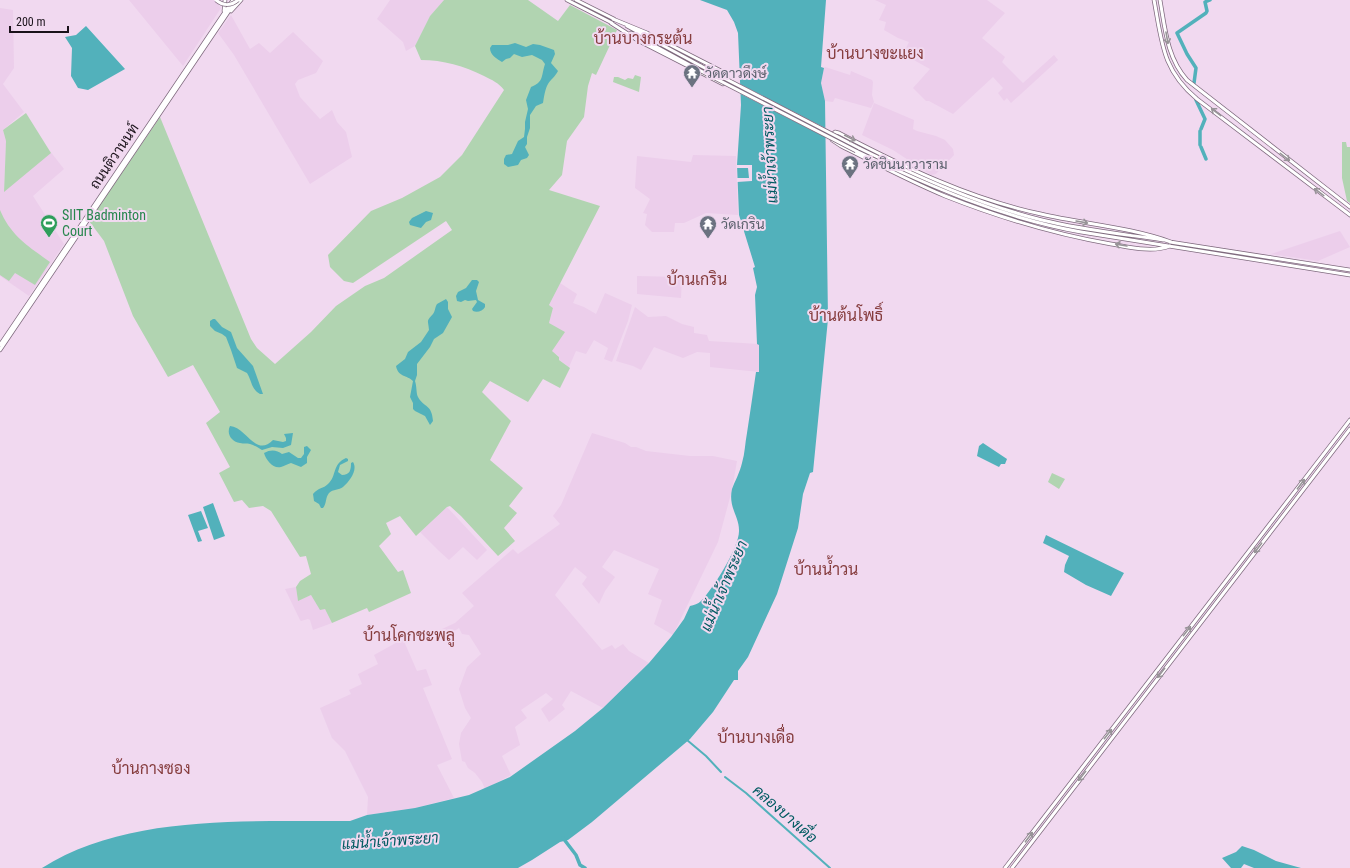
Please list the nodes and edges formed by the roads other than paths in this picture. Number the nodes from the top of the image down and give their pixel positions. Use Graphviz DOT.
graph roads {
  1 [pos="216,0"];
  2 [pos="225,0"];
  3 [pos="233,0"];
  4 [pos="238,0"];
  5 [pos="567,0"];
  6 [pos="576,0"];
  7 [pos="1154,0"];
  8 [pos="1160,0"];
  9 [pos="223,15"];
  10 [pos="613,19"];
  11 [pos="611,23"];
  12 [pos="184,71"];
  13 [pos="187,74"];
  14 [pos="1259,136"];
  15 [pos="1256,143"];
  16 [pos="1268,144"];
  17 [pos="1264,149"];
  18 [pos="857,150"];
  19 [pos="899,170"];
  20 [pos="921,174"];
  21 [pos="917,184"];
  22 [pos="998,203"];
  23 [pos="1350,207"];
  24 [pos="1007,209"];
  25 [pos="1350,215"];
  26 [pos="1015,216"];
  27 [pos="1009,218"];
  28 [pos="1040,223"];
  29 [pos="1160,239"];
  30 [pos="1170,246"];
  31 [pos="57,263"];
  32 [pos="1350,269"];
  33 [pos="1350,276"];
  34 [pos="0,345"];
  35 [pos="0,350"];
  36 [pos="1350,420"];
  37 [pos="1350,429"];
  38 [pos="1289,500"];
  39 [pos="1293,502"];
  40 [pos="1166,659"];
  41 [pos="1170,662"];
  42 [pos="1042,821"];
  43 [pos="1045,824"];
  44 [pos="1005,868"];
  45 [pos="1012,868"];
  1 -- 4 [label="main road, bridge"];
  2 -- 9 [label="main road"];
  3 -- 9 [label="main road, ถนนติวานนท์"];
  4 -- 13 [label="main road, ถนนติวานนท์"];
  5 -- 11 [label="main road"];
  6 -- 10 [label="main road"];
  15 -- 7 [label="main road, one-way"];
  8 -- 14 [label="main road, one-way"];
  9 -- 12 [label="main road, ถนนติวานนท์"];
  10 -- 11 [label="main road"];
  10 -- 18 [label="main road, bridge"];
  11 -- 18 [label="main road, bridge"];
  12 -- 13 [label="main road"];
  12 -- 31 [label="main road, ถนนติวานนท์"];
  13 -- 31 [label="main road, ถนนติวานนท์"];
  14 -- 15 [label="main road"];
  14 -- 16 [label="main road"];
  15 -- 17 [label="main road"];
  16 -- 17 [label="main road"];
  16 -- 23 [label="main road, one-way"];
  25 -- 17 [label="main road, one-way"];
  18 -- 19 [label="main road"];
  19 -- 20 [label="main road"];
  19 -- 21 [label="main road"];
  19 -- 24 [label="main road"];
  19 -- 26 [label="main road"];
  21 -- 20 [label="main road, one-way"];
  20 -- 22 [label="main road"];
  21 -- 27 [label="main road"];
  22 -- 24 [label="main road"];
  22 -- 29 [label="main road, one-way"];
  24 -- 28 [label="main road"];
  26 -- 27 [label="main road"];
  26 -- 28 [label="main road"];
  27 -- 28 [label="main road"];
  28 -- 29 [label="main road"];
  28 -- 30 [label="main road"];
  30 -- 28 [label="main road, one-way"];
  29 -- 32 [label="main road"];
  30 -- 33 [label="main road"];
  31 -- 34 [label="main road, ถนนติวานนท์"];
  31 -- 35 [label="main road, ถนนติวานนท์"];
  38 -- 36 [label="main road, one-way"];
  37 -- 39 [label="main road"];
  38 -- 39 [label="main road"];
  40 -- 38 [label="main road, one-way"];
  39 -- 41 [label="main road, one-way"];
  40 -- 41 [label="main road"];
  42 -- 40 [label="main road, one-way"];
  41 -- 43 [label="main road, one-way"];
  42 -- 43 [label="main road"];
  44 -- 42 [label="main road, one-way"];
  43 -- 45 [label="main road"];
}
